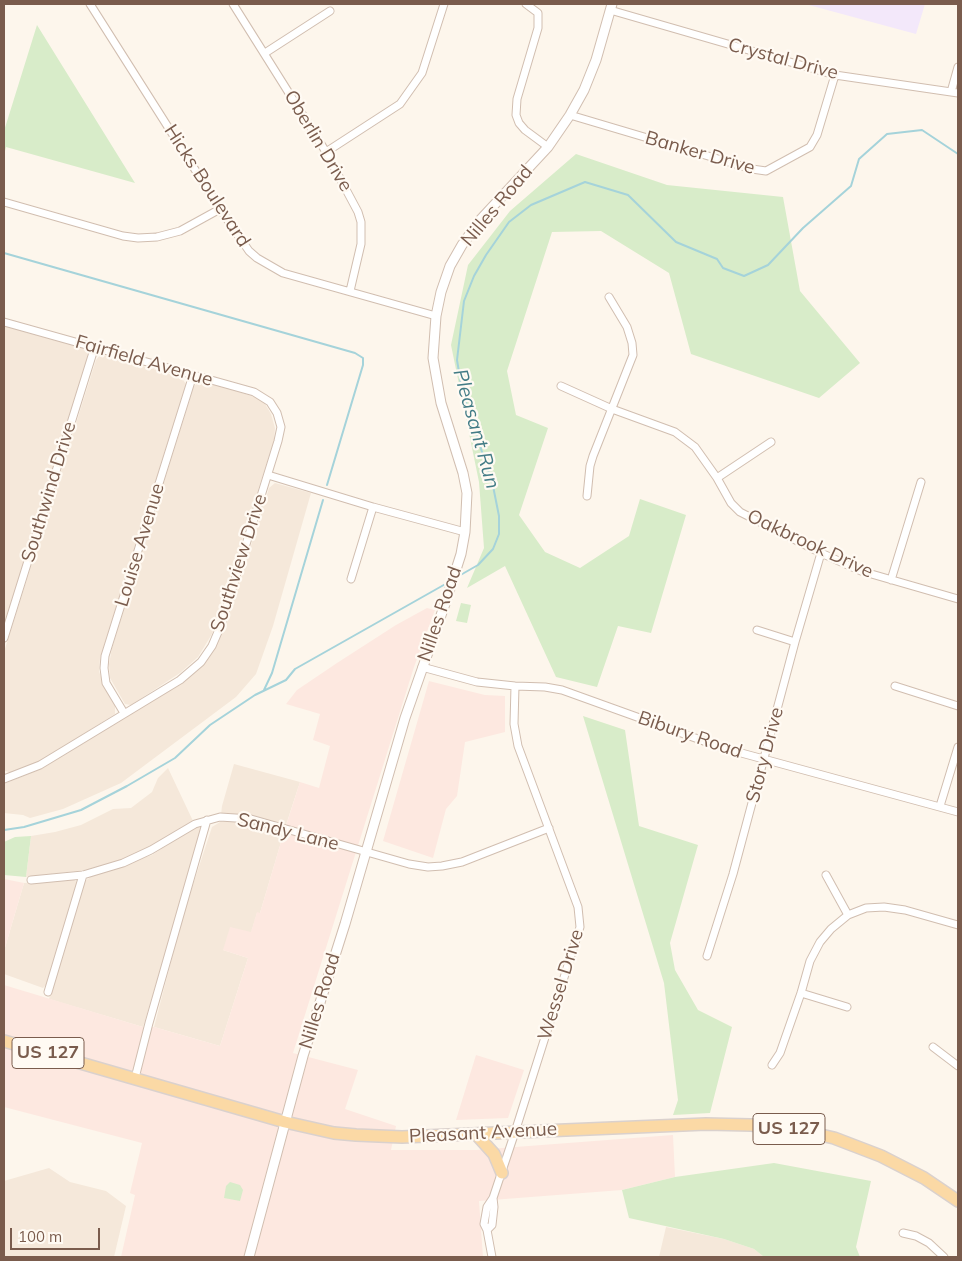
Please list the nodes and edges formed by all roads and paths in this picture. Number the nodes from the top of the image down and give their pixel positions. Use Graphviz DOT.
graph roads {
  1 [pos="90,4"];
  2 [pos="233,4"];
  3 [pos="444,4"];
  4 [pos="526,4"];
  5 [pos="611,7"];
  6 [pos="330,10"];
  7 [pos="265,53"];
  8 [pos="958,67"];
  9 [pos="835,75"];
  10 [pos="955,92"];
  11 [pos="570,115"];
  12 [pos="548,147"];
  13 [pos="326,152"];
  14 [pos="4,202"];
  15 [pos="220,209"];
  16 [pos="350,291"];
  17 [pos="608,297"];
  18 [pos="436,316"];
  19 [pos="4,322"];
  20 [pos="95,346"];
  21 [pos="193,375"];
  22 [pos="561,386"];
  23 [pos="612,409"];
  24 [pos="277,413"];
  25 [pos="772,442"];
  26 [pos="268,476"];
  27 [pos="717,478"];
  28 [pos="921,482"];
  29 [pos="588,496"];
  30 [pos="373,507"];
  31 [pos="465,532"];
  32 [pos="821,552"];
  33 [pos="351,580"];
  34 [pos="891,580"];
  35 [pos="958,599"];
  36 [pos="757,630"];
  37 [pos="4,638"];
  38 [pos="795,642"];
  39 [pos="422,667"];
  40 [pos="515,686"];
  41 [pos="895,686"];
  42 [pos="958,706"];
  43 [pos="124,714"];
  44 [pos="958,747"];
  45 [pos="764,760"];
  46 [pos="4,779"];
  47 [pos="940,806"];
  48 [pos="958,812"];
  49 [pos="207,820"];
  50 [pos="549,828"];
  51 [pos="366,852"];
  52 [pos="83,875"];
  53 [pos="826,875"];
  54 [pos="31,880"];
  55 [pos="848,915"];
  56 [pos="958,924"];
  57 [pos="707,956"];
  58 [pos="48,992"];
  59 [pos="801,993"];
  60 [pos="847,1008"];
  61 [pos="4,1041"];
  62 [pos="933,1047"];
  63 [pos="772,1065"];
  64 [pos="958,1066"];
  65 [pos="135,1078"];
  66 [pos="285,1122"];
  67 [pos="515,1132"];
  68 [pos="476,1134"];
  69 [pos="502,1173"];
  70 [pos="958,1201"];
  71 [pos="903,1233"];
  72 [pos="250,1257"];
  73 [pos="492,1257"];
  74 [pos="944,1257"];
  1 -- 15 [label="street, Hicks Boulevard"];
  2 -- 7 [label="street, Oberlin Drive"];
  3 -- 13 [label="street"];
  4 -- 12 [label="street"];
  5 -- 9 [label="street, Crystal Drive"];
  5 -- 11 [label="street, Nilles Road"];
  6 -- 7 [label="street"];
  7 -- 13 [label="street, Oberlin Drive"];
  8 -- 10 [label="street"];
  9 -- 10 [label="street, Crystal Drive"];
  9 -- 11 [label="street, Banker Drive"];
  11 -- 12 [label="street, Nilles Road"];
  12 -- 18 [label="street, Nilles Road"];
  13 -- 16 [label="street, Oberlin Drive"];
  14 -- 15 [label="street"];
  15 -- 16 [label="street, Hicks Boulevard"];
  16 -- 18 [label="street, Hicks Boulevard"];
  17 -- 23 [label="street"];
  18 -- 31 [label="street, Nilles Road"];
  19 -- 20 [label="street, Fairfield Avenue"];
  20 -- 21 [label="street, Fairfield Avenue"];
  20 -- 37 [label="street, Southwind Drive"];
  21 -- 24 [label="street, Fairfield Avenue"];
  21 -- 43 [label="street, Louise Avenue"];
  22 -- 23 [label="street, Oakbrook Drive"];
  23 -- 27 [label="street, Oakbrook Drive"];
  23 -- 29 [label="street"];
  24 -- 26 [label="street, Southview Drive"];
  25 -- 27 [label="street"];
  26 -- 30 [label="street"];
  26 -- 43 [label="street, Southview Drive"];
  27 -- 32 [label="street, Oakbrook Drive"];
  28 -- 34 [label="street"];
  30 -- 31 [label="street"];
  30 -- 33 [label="street"];
  31 -- 39 [label="street, Nilles Road"];
  32 -- 34 [label="street, Oakbrook Drive"];
  32 -- 38 [label="street, Story Drive"];
  34 -- 35 [label="street, Oakbrook Drive"];
  36 -- 38 [label="street"];
  38 -- 45 [label="street, Story Drive"];
  39 -- 40 [label="street, Bibury Road"];
  39 -- 51 [label="street, Nilles Road"];
  40 -- 45 [label="street, Bibury Road"];
  40 -- 50 [label="street, Wessel Drive"];
  41 -- 42 [label="street"];
  43 -- 46 [label="street, Southview Drive"];
  44 -- 47 [label="street"];
  45 -- 47 [label="street, Bibury Road"];
  45 -- 57 [label="street, Story Drive"];
  47 -- 48 [label="street, Bibury Road"];
  49 -- 51 [label="street, Sandy Lane"];
  49 -- 52 [label="street, Sandy Lane"];
  49 -- 65 [label="street"];
  50 -- 51 [label="street, Sandy Lane"];
  50 -- 67 [label="street, Wessel Drive"];
  51 -- 66 [label="street, Nilles Road"];
  52 -- 54 [label="street, Sandy Lane"];
  52 -- 58 [label="street"];
  53 -- 55 [label="street"];
  55 -- 56 [label="street"];
  55 -- 59 [label="street"];
  59 -- 60 [label="street"];
  59 -- 63 [label="street"];
  61 -- 65 [label="main road, Pleasant Avenue / US 127"];
  62 -- 64 [label="street"];
  65 -- 66 [label="main road, Pleasant Avenue / US 127"];
  66 -- 68 [label="main road, Pleasant Avenue / US 127"];
  66 -- 72 [label="street, Nilles Road"];
  67 -- 68 [label="main road, Pleasant Avenue / US 127"];
  67 -- 69 [label="street, Wessel Drive"];
  67 -- 70 [label="main road, Pleasant Avenue / US 127"];
  68 -- 69 [label="main road"];
  69 -- 73 [label="street, Wessel Drive"];
  71 -- 74 [label="street"];
}
